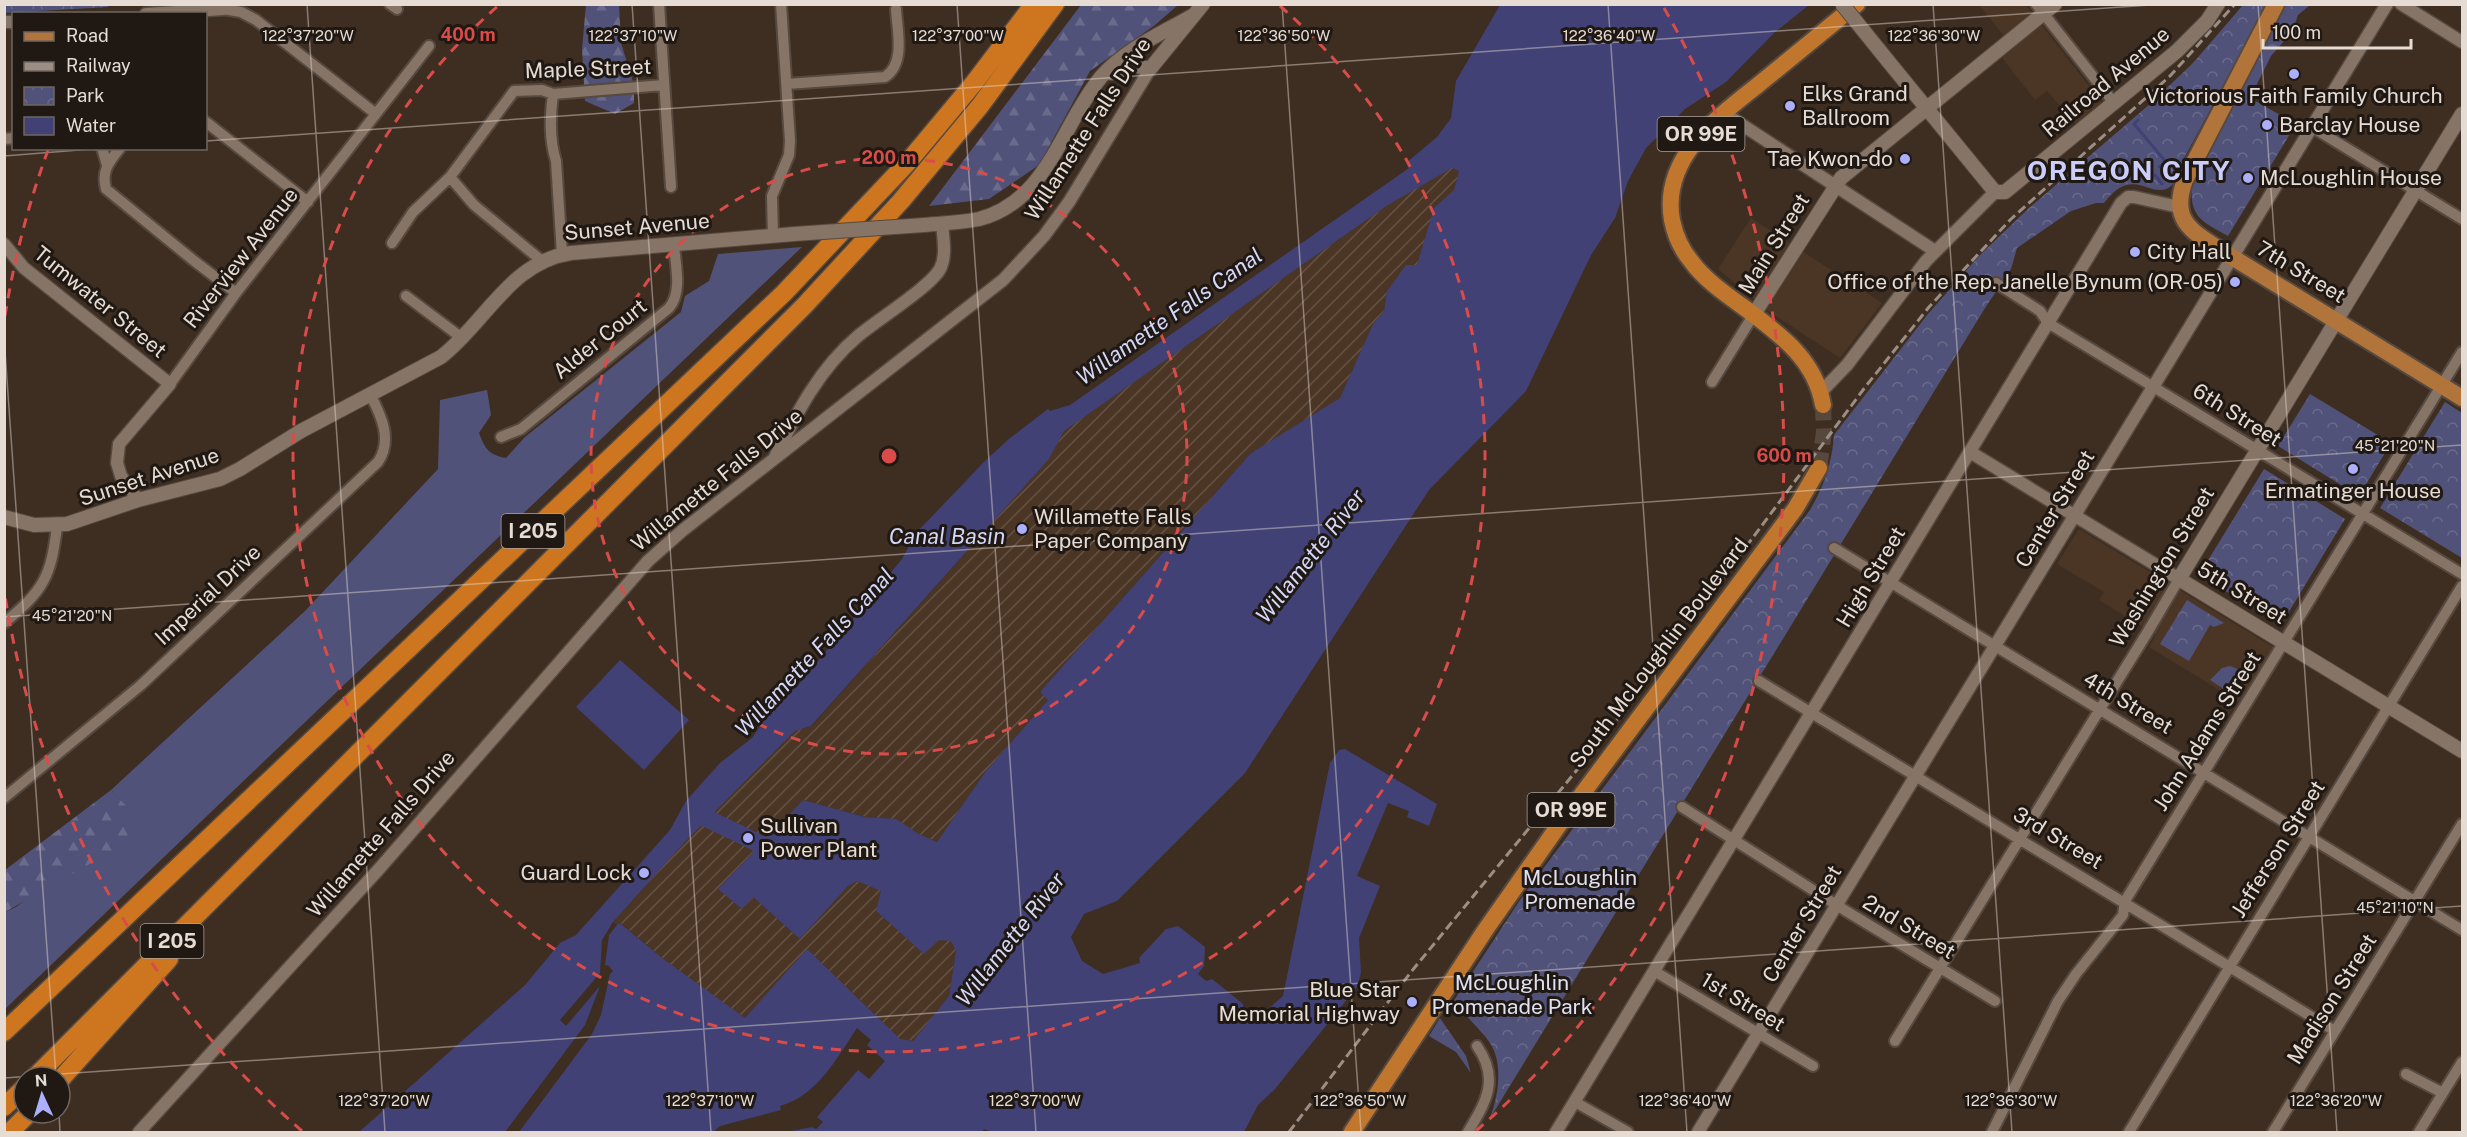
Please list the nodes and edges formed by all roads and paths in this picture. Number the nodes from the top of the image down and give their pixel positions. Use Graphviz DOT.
graph roads {
  1 [pos="659,4"];
  2 [pos="781,4"];
  3 [pos="1034,4"];
  4 [pos="1055,4"];
  5 [pos="1203,4"];
  6 [pos="1842,4"];
  7 [pos="1857,4"];
  8 [pos="2055,4"];
  9 [pos="2218,4"];
  10 [pos="2276,4"];
  11 [pos="2387,4"];
  12 [pos="2401,4"];
  13 [pos="226,6"];
  14 [pos="896,9"];
  15 [pos="2040,9"];
  16 [pos="166,12"];
  17 [pos="1192,16"];
  18 [pos="2463,42"];
  19 [pos="429,46"];
  20 [pos="1150,69"];
  21 [pos="1101,77"];
  22 [pos="787,84"];
  23 [pos="664,85"];
  24 [pos="553,94"];
  25 [pos="2114,103"];
  26 [pos="1926,109"];
  27 [pos="1724,113"];
  28 [pos="376,114"];
  29 [pos="2463,114"];
  30 [pos="207,123"];
  31 [pos="2312,128"];
  32 [pos="103,150"];
  33 [pos="118,150"];
  34 [pos="107,165"];
  35 [pos="450,177"];
  36 [pos="671,187"];
  37 [pos="1835,187"];
  38 [pos="2416,191"];
  39 [pos="1995,192"];
  40 [pos="308,202"];
  41 [pos="2179,207"];
  42 [pos="2463,219"];
  43 [pos="942,223"];
  44 [pos="773,236"];
  45 [pos="392,243"];
  46 [pos="674,244"];
  47 [pos="5,248"];
  48 [pos="1935,251"];
  49 [pos="562,254"];
  50 [pos="2232,257"];
  51 [pos="542,261"];
  52 [pos="1996,283"];
  53 [pos="236,293"];
  54 [pos="406,296"];
  55 [pos="1754,314"];
  56 [pos="2337,320"];
  57 [pos="2048,323"];
  58 [pos="462,338"];
  59 [pos="2463,352"];
  60 [pos="1712,382"];
  61 [pos="170,384"];
  62 [pos="2442,385"];
  63 [pos="2153,386"];
  64 [pos="370,394"];
  65 [pos="2463,398"];
  66 [pos="1822,399"];
  67 [pos="501,437"];
  68 [pos="2258,450"];
  69 [pos="1970,452"];
  70 [pos="773,461"];
  71 [pos="1819,468"];
  72 [pos="138,500"];
  73 [pos="2363,513"];
  74 [pos="2075,516"];
  75 [pos="4,517"];
  76 [pos="57,526"];
  77 [pos="1834,548"];
  78 [pos="2463,574"];
  79 [pos="2179,579"];
  80 [pos="1890,582"];
  81 [pos="2463,586"];
  82 [pos="4,622"];
  83 [pos="2285,643"];
  84 [pos="1996,645"];
  85 [pos="1759,681"];
  86 [pos="2389,706"];
  87 [pos="2101,708"];
  88 [pos="1811,712"];
  89 [pos="2463,751"];
  90 [pos="2204,772"];
  91 [pos="1916,775"];
  92 [pos="4,798"];
  93 [pos="308,804"];
  94 [pos="1682,807"];
  95 [pos="2463,824"];
  96 [pos="2308,836"];
  97 [pos="2020,838"];
  98 [pos="1734,840"];
  99 [pos="2125,901"];
  100 [pos="2415,901"];
  101 [pos="1837,905"];
  102 [pos="2463,930"];
  103 [pos="2230,965"];
  104 [pos="1940,969"];
  105 [pos="1654,971"];
  106 [pos="1995,1001"];
  107 [pos="2335,1031"];
  108 [pos="4,1032"];
  109 [pos="1757,1034"];
  110 [pos="1895,1041"];
  111 [pos="1477,1046"];
  112 [pos="2463,1062"];
  113 [pos="47,1065"];
  114 [pos="1813,1066"];
  115 [pos="72,1067"];
  116 [pos="2406,1074"];
  117 [pos="2443,1093"];
  118 [pos="1575,1102"];
  119 [pos="139,1132"];
  120 [pos="1352,1132"];
  121 [pos="1467,1132"];
  122 [pos="1556,1132"];
  123 [pos="1628,1132"];
  124 [pos="1698,1132"];
  125 [pos="1992,1132"];
  126 [pos="2128,1132"];
  127 [pos="2273,1132"];
  128 [pos="2419,1132"];
  1 -- 23 [label="street"];
  2 -- 22 [label="street"];
  3 -- 108 [label="highway, I 205"];
  4 -- 93 [label="highway, I 205"];
  5 -- 17 [label="main road, Willamette Falls Drive"];
  6 -- 26 [label="main road, bridge"];
  7 -- 27 [label="highway, OR 99E"];
  8 -- 15 [label="main road, Main Street"];
  9 -- 25 [label="main road, Railroad Avenue"];
  10 -- 41 [label="main road"];
  11 -- 31 [label="street, Center Street"];
  12 -- 18 [label="street"];
  13 -- 16 [label="street"];
  13 -- 28 [label="street"];
  14 -- 22 [label="street"];
  15 -- 25 [label="street"];
  15 -- 26 [label="main road, Main Street"];
  17 -- 20 [label="main road, Willamette Falls Drive"];
  17 -- 21 [label="main road, Sunset Avenue"];
  19 -- 28 [label="street, Riverview Avenue"];
  20 -- 21 [label="main road"];
  20 -- 70 [label="street, Willamette Falls Drive"];
  21 -- 43 [label="main road, Sunset Avenue"];
  22 -- 44 [label="street"];
  23 -- 24 [label="street, Maple Street"];
  23 -- 36 [label="street"];
  24 -- 35 [label="street, Maple Street"];
  24 -- 49 [label="street"];
  25 -- 39 [label="main road, Railroad Avenue"];
  26 -- 37 [label="main road, Main Street"];
  26 -- 39 [label="main road"];
  27 -- 37 [label="street"];
  27 -- 55 [label="highway, OR 99E"];
  28 -- 40 [label="street, Riverview Avenue"];
  29 -- 38 [label="main road, Washington Street"];
  30 -- 40 [label="street"];
  31 -- 38 [label="street"];
  31 -- 50 [label="street, Center Street"];
  32 -- 34 [label="street"];
  33 -- 34 [label="street"];
  34 -- 53 [label="street"];
  35 -- 45 [label="street"];
  35 -- 51 [label="street"];
  37 -- 48 [label="street"];
  37 -- 55 [label="main road, Main Street"];
  38 -- 42 [label="street"];
  38 -- 56 [label="main road, Washington Street"];
  39 -- 48 [label="street, Railroad Avenue"];
  40 -- 53 [label="street, Riverview Avenue"];
  41 -- 50 [label="main road, 7th Street"];
  41 -- 57 [label="street, High Street"];
  43 -- 44 [label="main road, Sunset Avenue, bridge"];
  43 -- 70 [label="street"];
  44 -- 46 [label="main road, Sunset Avenue"];
  46 -- 49 [label="main road, Sunset Avenue"];
  46 -- 67 [label="street, Alder Court"];
  47 -- 61 [label="street, Tumwater Street"];
  48 -- 66 [label="street, Railroad Avenue"];
  49 -- 51 [label="main road, Sunset Avenue"];
  50 -- 56 [label="main road, 7th Street"];
  50 -- 63 [label="street, Center Street"];
  51 -- 58 [label="main road, Sunset Avenue"];
  52 -- 57 [label="street, 6th Street"];
  53 -- 61 [label="street, Riverview Avenue"];
  54 -- 58 [label="street"];
  55 -- 60 [label="street, Main Street"];
  55 -- 66 [label="highway, OR 99E"];
  56 -- 62 [label="main road, 7th Street"];
  56 -- 68 [label="main road, Washington Street"];
  57 -- 63 [label="street, 6th Street"];
  57 -- 69 [label="street, High Street"];
  58 -- 64 [label="main road, Sunset Avenue"];
  59 -- 62 [label="street, John Adams Street"];
  61 -- 72 [label="street, Riverview Avenue"];
  62 -- 65 [label="main road, 7th Street"];
  62 -- 73 [label="street, John Adams Street"];
  63 -- 68 [label="street, 6th Street"];
  63 -- 74 [label="street, Center Street"];
  64 -- 72 [label="main road, Sunset Avenue"];
  64 -- 92 [label="street, Imperial Drive"];
  68 -- 73 [label="street, 6th Street"];
  68 -- 79 [label="main road, Washington Street"];
  69 -- 74 [label="street, 5th Street"];
  69 -- 80 [label="street, High Street"];
  70 -- 119 [label="street, Willamette Falls Drive"];
  71 -- 120 [label="highway, South McLoughlin Boulevard / OR 99E"];
  72 -- 76 [label="main road, Sunset Avenue"];
  73 -- 78 [label="street, 6th Street"];
  73 -- 83 [label="street, John Adams Street"];
  74 -- 79 [label="street, 5th Street"];
  74 -- 84 [label="street, Center Street"];
  75 -- 76 [label="main road, Sunset Avenue"];
  76 -- 82 [label="street"];
  77 -- 80 [label="street, 4th Street"];
  79 -- 83 [label="main road, 5th Street"];
  79 -- 87 [label="street, Washington Street"];
  80 -- 84 [label="street, 4th Street"];
  80 -- 88 [label="street, High Street"];
  81 -- 86 [label="street, Jefferson Street"];
  83 -- 86 [label="main road, 5th Street"];
  83 -- 90 [label="street, John Adams Street"];
  84 -- 87 [label="street, 4th Street"];
  84 -- 91 [label="street, Center Street"];
  85 -- 88 [label="street, 3rd Street"];
  86 -- 89 [label="main road, 5th Street"];
  86 -- 96 [label="street, Jefferson Street"];
  87 -- 90 [label="street, 4th Street"];
  87 -- 97 [label="street, Washington Street"];
  88 -- 91 [label="street, 3rd Street"];
  88 -- 98 [label="street, High Street"];
  90 -- 96 [label="street, 4th Street"];
  90 -- 99 [label="street, John Adams Street"];
  91 -- 97 [label="street, 3rd Street"];
  91 -- 101 [label="street, Center Street"];
  93 -- 113 [label="highway, I 205"];
  93 -- 115 [label="highway"];
  94 -- 98 [label="street, 2nd Street"];
  95 -- 100 [label="street, Madison Street"];
  96 -- 100 [label="street, 4th Street"];
  96 -- 103 [label="street, Jefferson Street"];
  97 -- 99 [label="street, 3rd Street"];
  97 -- 104 [label="street, Washington Street"];
  98 -- 101 [label="street, 2nd Street"];
  98 -- 105 [label="street, High Street"];
  99 -- 103 [label="street, 3rd Street"];
  99 -- 125 [label="street, John Adams Street"];
  100 -- 102 [label="street, 4th Street"];
  100 -- 107 [label="street, Madison Street"];
  101 -- 104 [label="street, 2nd Street"];
  101 -- 109 [label="street, Center Street"];
  103 -- 107 [label="street, 3rd Street"];
  103 -- 126 [label="street, Jefferson Street"];
  104 -- 106 [label="street, 2nd Street"];
  104 -- 110 [label="street, Washington Street"];
  105 -- 109 [label="street, 1st Street"];
  105 -- 118 [label="street, High Street"];
  107 -- 127 [label="street, Madison Street"];
  109 -- 114 [label="street, 1st Street"];
  109 -- 124 [label="street, Center Street"];
  111 -- 121 [label="street"];
  112 -- 117 [label="street"];
  116 -- 117 [label="street"];
  117 -- 128 [label="street"];
  118 -- 122 [label="street, High Street"];
  118 -- 123 [label="street"];
}
